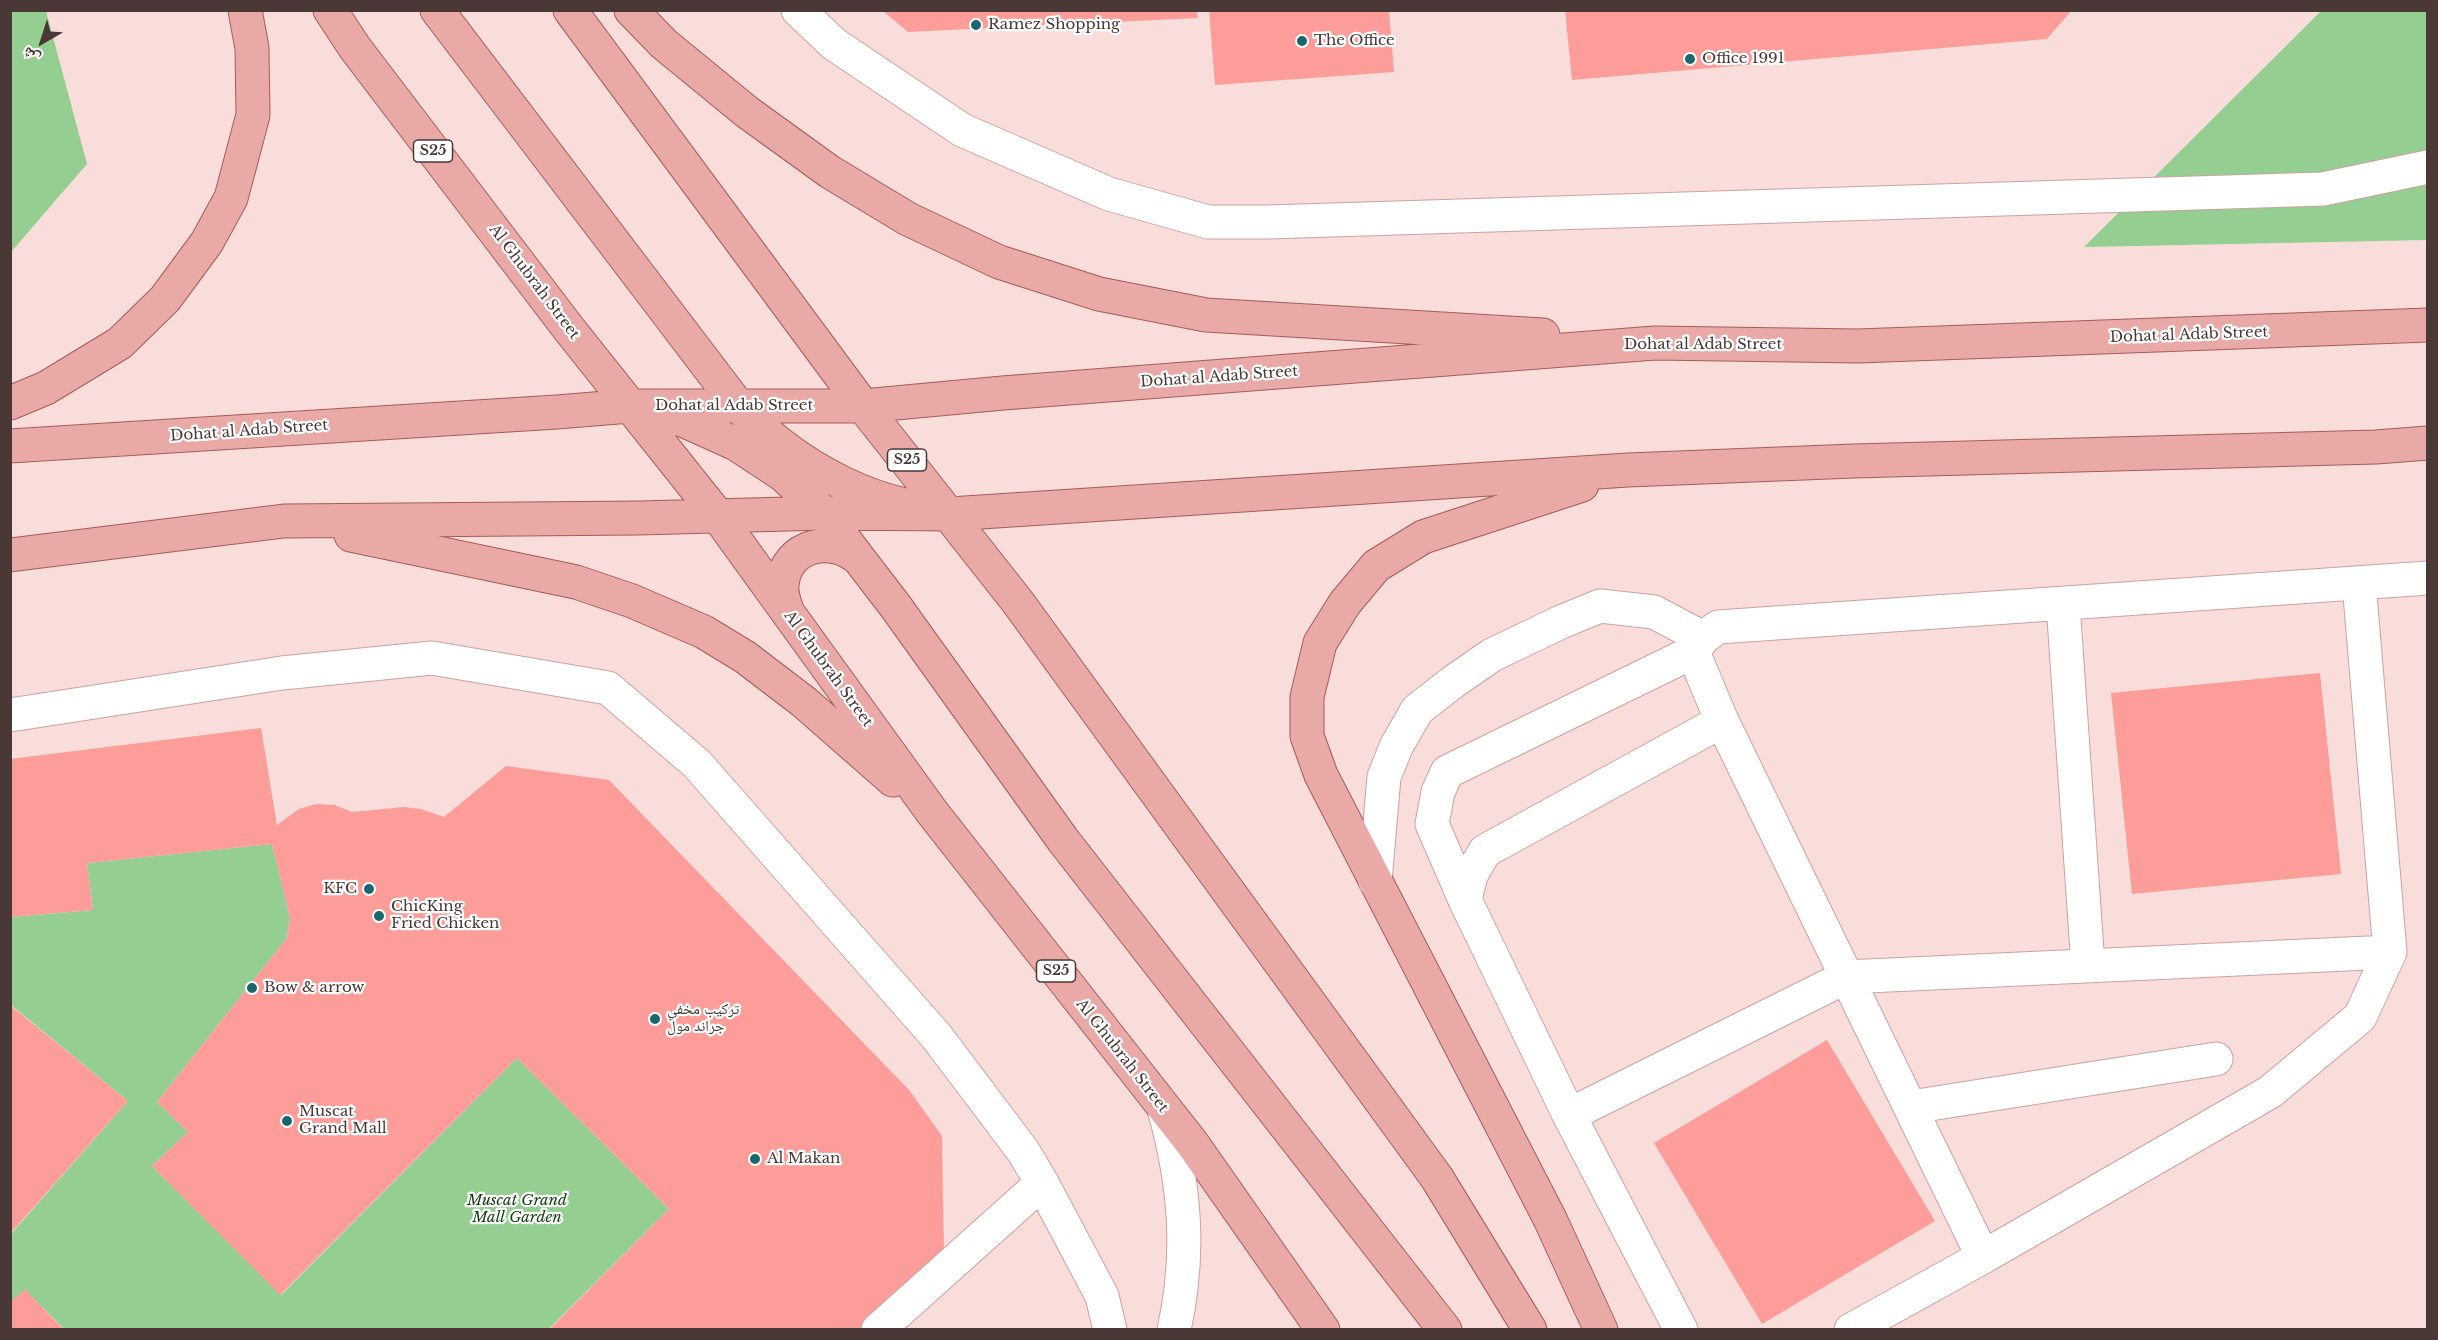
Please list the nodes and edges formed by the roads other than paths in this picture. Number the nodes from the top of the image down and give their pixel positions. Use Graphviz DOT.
graph roads {
  1 [pos="245,10"];
  2 [pos="330,10"];
  3 [pos="437,10"];
  4 [pos="570,10"];
  5 [pos="631,10"];
  6 [pos="798,10"];
  7 [pos="2427,167"];
  8 [pos="2427,316"];
  9 [pos="2427,325"];
  10 [pos="2385,328"];
  11 [pos="1655,343"];
  12 [pos="10,403"];
  13 [pos="630,406"];
  14 [pos="863,406"];
  15 [pos="739,407"];
  16 [pos="2427,443"];
  17 [pos="10,446"];
  18 [pos="2376,447"];
  19 [pos="2427,458"];
  20 [pos="1628,470"];
  21 [pos="824,513"];
  22 [pos="950,514"];
  23 [pos="718,516"];
  24 [pos="284,521"];
  25 [pos="10,555"];
  26 [pos="863,563"];
  27 [pos="2427,578"];
  28 [pos="2359,583"];
  29 [pos="2063,604"];
  30 [pos="788,613"];
  31 [pos="1698,645"];
  32 [pos="10,715"];
  33 [pos="1722,721"];
  34 [pos="932,812"];
  35 [pos="1375,881"];
  36 [pos="1465,900"];
  37 [pos="2390,952"];
  38 [pos="2088,966"];
  39 [pos="1846,977"];
  40 [pos="2216,1059"];
  41 [pos="1911,1107"];
  42 [pos="1164,1109"];
  43 [pos="1569,1115"];
  44 [pos="1042,1183"];
  45 [pos="1983,1257"];
  46 [pos="878,1329"];
  47 [pos="1110,1329"];
  48 [pos="1174,1329"];
  49 [pos="1323,1329"];
  50 [pos="1445,1329"];
  51 [pos="1530,1329"];
  52 [pos="1601,1329"];
  53 [pos="1681,1329"];
  54 [pos="1851,1329"];
  1 -- 12 [label="main road"];
  2 -- 13 [label="main road, Al Ghubrah Street / S25"];
  3 -- 15 [label="main road"];
  4 -- 14 [label="main road, S25"];
  5 -- 11 [label="main road"];
  6 -- 7 [label="street"];
  8 -- 10 [label="street"];
  9 -- 10 [label="main road, Dohat al Adab Street"];
  10 -- 11 [label="main road, Dohat al Adab Street"];
  11 -- 14 [label="main road, Dohat al Adab Street"];
  13 -- 15 [label="main road, Dohat al Adab Street"];
  13 -- 17 [label="main road, Dohat al Adab Street"];
  13 -- 21 [label="main road"];
  13 -- 23 [label="main road, Al Ghubrah Street / S25"];
  14 -- 15 [label="main road, Dohat al Adab Street"];
  14 -- 22 [label="main road, S25"];
  15 -- 22 [label="main road"];
  16 -- 18 [label="main road"];
  18 -- 19 [label="street"];
  18 -- 20 [label="main road"];
  20 -- 22 [label="main road"];
  20 -- 35 [label="main road"];
  21 -- 22 [label="main road"];
  21 -- 23 [label="main road"];
  21 -- 26 [label="main road"];
  22 -- 51 [label="main road, S25"];
  23 -- 24 [label="main road"];
  23 -- 30 [label="main road, Al Ghubrah Street / S25"];
  24 -- 25 [label="main road"];
  24 -- 34 [label="main road"];
  26 -- 30 [label="main road"];
  26 -- 50 [label="main road"];
  27 -- 28 [label="street"];
  28 -- 29 [label="street"];
  28 -- 37 [label="street"];
  29 -- 31 [label="street"];
  29 -- 38 [label="street"];
  30 -- 34 [label="main road, Al Ghubrah Street / S25"];
  31 -- 33 [label="street"];
  31 -- 35 [label="street"];
  31 -- 36 [label="street"];
  32 -- 44 [label="street"];
  33 -- 36 [label="street"];
  33 -- 39 [label="street"];
  34 -- 42 [label="main road, Al Ghubrah Street / S25"];
  35 -- 52 [label="main road"];
  36 -- 43 [label="street"];
  37 -- 38 [label="street"];
  37 -- 45 [label="street"];
  38 -- 39 [label="street"];
  39 -- 41 [label="street"];
  39 -- 43 [label="street"];
  40 -- 41 [label="street"];
  41 -- 45 [label="street"];
  42 -- 48 [label="street"];
  42 -- 49 [label="main road, Al Ghubrah Street / S25"];
  43 -- 53 [label="street"];
  44 -- 46 [label="street"];
  44 -- 47 [label="street"];
  45 -- 54 [label="street"];
}
